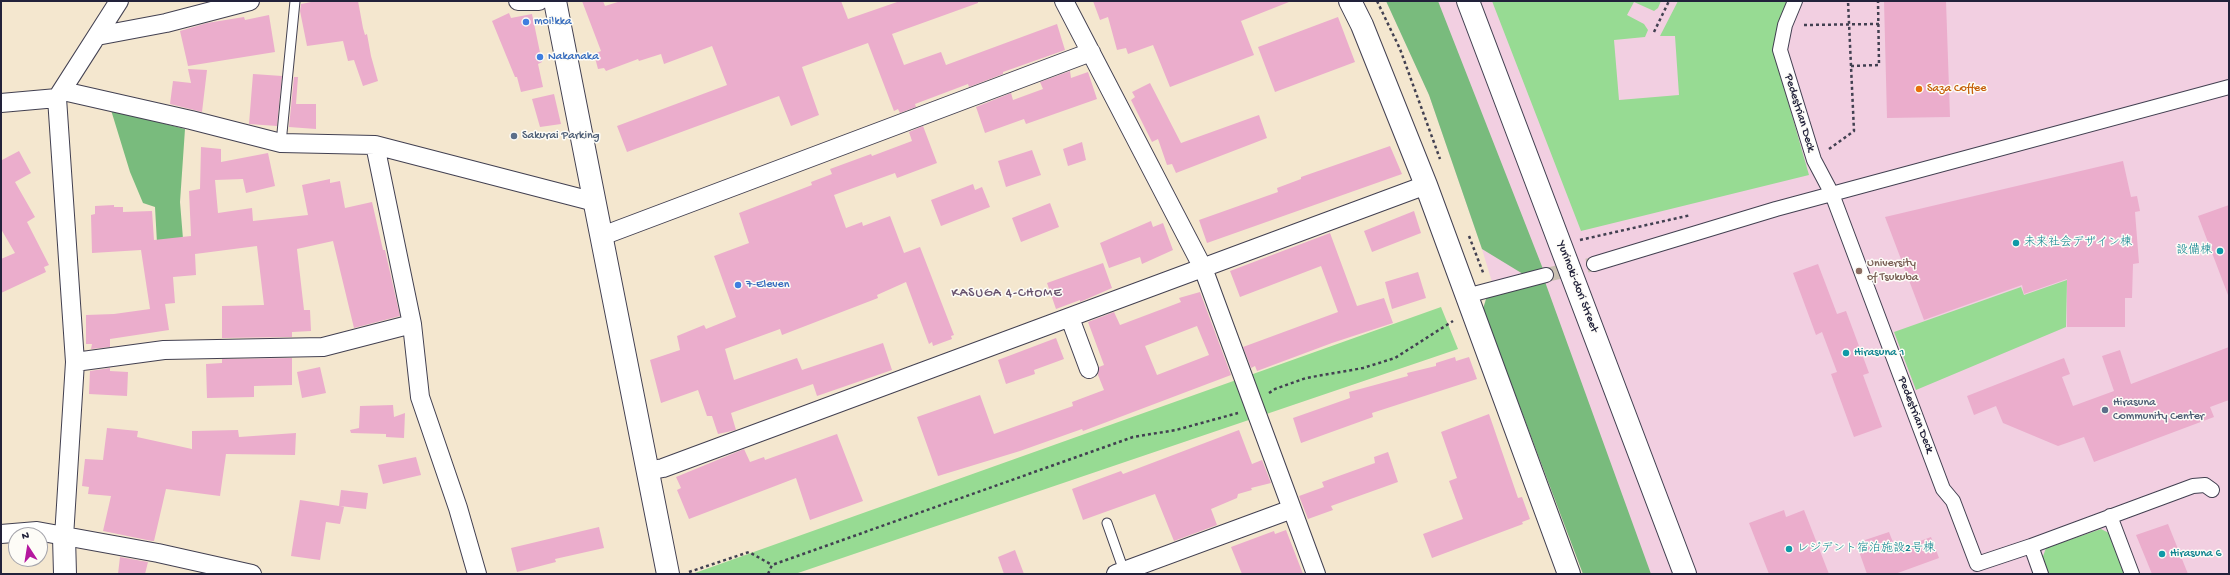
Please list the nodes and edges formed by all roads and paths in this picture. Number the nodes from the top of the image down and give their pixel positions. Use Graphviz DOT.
graph roads {
  1 [pos="119,1"];
  2 [pos="250,1"];
  3 [pos="295,1"];
  4 [pos="518,1"];
  5 [pos="539,1"];
  6 [pos="556,1"];
  7 [pos="1064,1"];
  8 [pos="1350,1"];
  9 [pos="1377,1"];
  10 [pos="1468,1"];
  11 [pos="1670,1"];
  12 [pos="1795,1"];
  13 [pos="1848,1"];
  14 [pos="1878,1"];
  15 [pos="1879,24"];
  16 [pos="1785,25"];
  17 [pos="1849,25"];
  18 [pos="1654,32"];
  19 [pos="96,36"];
  20 [pos="1091,52"];
  21 [pos="1851,66"];
  22 [pos="2229,87"];
  23 [pos="60,95"];
  24 [pos="1,103"];
  25 [pos="281,143"];
  26 [pos="375,145"];
  27 [pos="1814,160"];
  28 [pos="1443,166"];
  29 [pos="1426,185"];
  30 [pos="1832,194"];
  31 [pos="595,202"];
  32 [pos="1467,230"];
  33 [pos="602,236"];
  34 [pos="1594,264"];
  35 [pos="1203,268"];
  36 [pos="1546,275"];
  37 [pos="1489,288"];
  38 [pos="1466,296"];
  39 [pos="1458,317"];
  40 [pos="1070,318"];
  41 [pos="412,324"];
  42 [pos="75,362"];
  43 [pos="1089,369"];
  44 [pos="1254,405"];
  45 [pos="647,471"];
  46 [pos="2212,490"];
  47 [pos="1292,509"];
  48 [pos="2110,516"];
  49 [pos="1107,523"];
  50 [pos="1,534"];
  51 [pos="64,536"];
  52 [pos="2031,546"];
  53 [pos="772,565"];
  54 [pos="1975,569"];
  55 [pos="1120,572"];
  56 [pos="65,574"];
  57 [pos="252,574"];
  58 [pos="477,574"];
  59 [pos="676,574"];
  60 [pos="768,574"];
  61 [pos="1316,574"];
  62 [pos="1569,574"];
  63 [pos="1685,574"];
  64 [pos="2041,574"];
  65 [pos="2132,574"];
  1 -- 19 [label="street"];
  2 -- 19 [label="street"];
  3 -- 25 [label="lane"];
  4 -- 5 [label="street"];
  6 -- 31 [label="street"];
  7 -- 20 [label="street"];
  8 -- 29 [label="street"];
  9 -- 28 [label="path"];
  10 -- 63 [label="street, Yurinoki-dori Street"];
  11 -- 18 [label="path"];
  12 -- 16 [label="street, Pedestrian Deck"];
  13 -- 17 [label="path"];
  14 -- 15 [label="path"];
  15 -- 17 [label="path"];
  15 -- 21 [label="path"];
  16 -- 17 [label="path"];
  16 -- 27 [label="street, Pedestrian Deck"];
  17 -- 21 [label="path"];
  19 -- 23 [label="street"];
  20 -- 33 [label="street"];
  20 -- 35 [label="street"];
  21 -- 27 [label="path"];
  22 -- 30 [label="street"];
  23 -- 24 [label="street"];
  23 -- 25 [label="street"];
  23 -- 42 [label="street"];
  25 -- 26 [label="street"];
  26 -- 31 [label="street"];
  26 -- 41 [label="street"];
  27 -- 30 [label="street, Pedestrian Deck"];
  29 -- 35 [label="street"];
  29 -- 38 [label="street"];
  30 -- 34 [label="street"];
  30 -- 54 [label="street, Pedestrian Deck"];
  31 -- 33 [label="street"];
  32 -- 37 [label="path"];
  33 -- 45 [label="street"];
  35 -- 40 [label="street"];
  35 -- 44 [label="street"];
  36 -- 37 [label="street"];
  37 -- 38 [label="street"];
  38 -- 62 [label="street"];
  39 -- 44 [label="path"];
  40 -- 43 [label="street"];
  40 -- 45 [label="street"];
  41 -- 42 [label="street"];
  41 -- 58 [label="street"];
  42 -- 51 [label="street"];
  44 -- 47 [label="street"];
  44 -- 53 [label="path"];
  45 -- 59 [label="street"];
  46 -- 48 [label="street, Pedestrian Deck"];
  47 -- 55 [label="street"];
  47 -- 61 [label="street"];
  48 -- 52 [label="street, Pedestrian Deck"];
  48 -- 65 [label="street"];
  49 -- 55 [label="lane"];
  50 -- 51 [label="street"];
  51 -- 56 [label="street"];
  51 -- 57 [label="street"];
  52 -- 54 [label="street, Pedestrian Deck"];
  52 -- 64 [label="street"];
  53 -- 59 [label="path"];
  53 -- 60 [label="path"];
}
